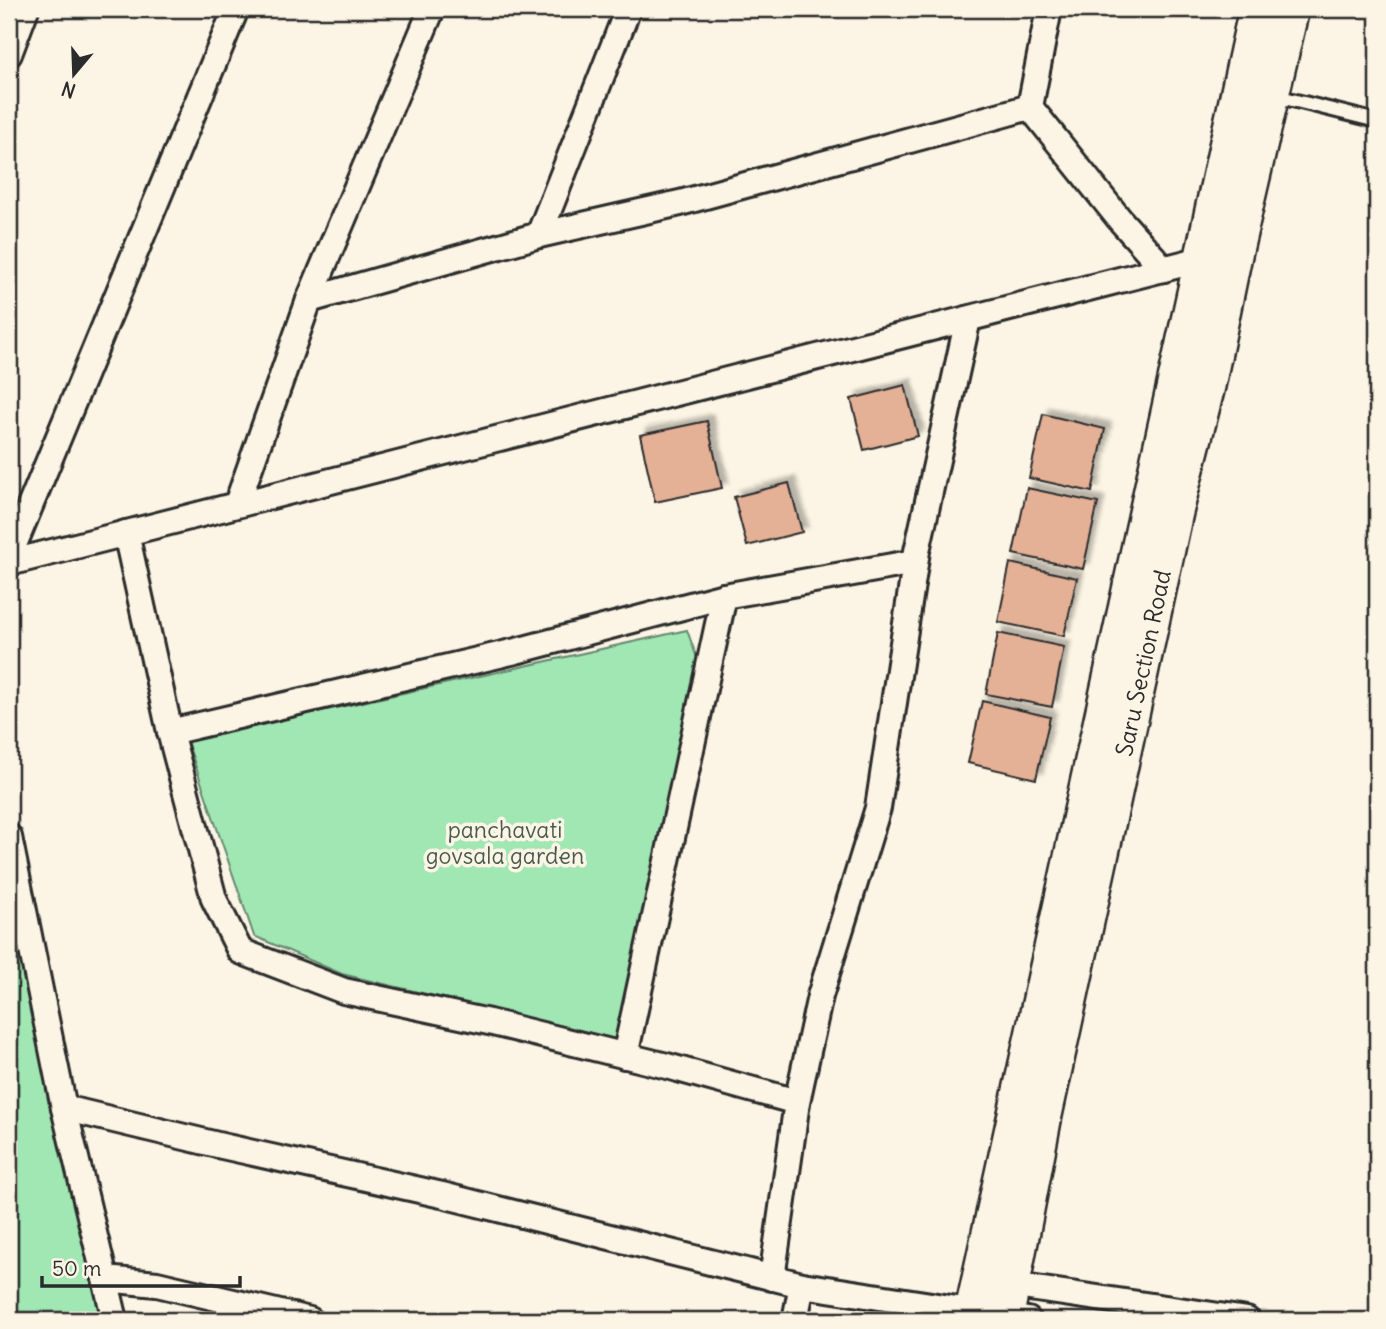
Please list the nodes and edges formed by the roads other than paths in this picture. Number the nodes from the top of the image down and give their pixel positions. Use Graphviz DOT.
graph roads {
  1 [pos="26,9"];
  2 [pos="236,9"];
  3 [pos="432,9"];
  4 [pos="628,9"];
  5 [pos="1049,9"];
  6 [pos="1257,9"];
  7 [pos="1291,9"];
  8 [pos="9,54"];
  9 [pos="1272,95"];
  10 [pos="1030,107"];
  11 [pos="1377,121"];
  12 [pos="539,235"];
  13 [pos="1235,250"];
  14 [pos="1202,260"];
  15 [pos="1164,269"];
  16 [pos="309,300"];
  17 [pos="968,319"];
  18 [pos="237,504"];
  19 [pos="126,533"];
  20 [pos="9,557"];
  21 [pos="915,562"];
  22 [pos="9,563"];
  23 [pos="724,596"];
  24 [pos="170,732"];
  25 [pos="9,837"];
  26 [pos="625,1056"];
  27 [pos="797,1102"];
  28 [pos="64,1108"];
  29 [pos="772,1278"];
  30 [pos="105,1279"];
  31 [pos="802,1285"];
  32 [pos="997,1308"];
  33 [pos="115,1320"];
  34 [pos="310,1320"];
  35 [pos="795,1320"];
  36 [pos="1247,1320"];
  1 -- 8 [label="street"];
  2 -- 20 [label="street"];
  3 -- 16 [label="street"];
  4 -- 12 [label="street"];
  5 -- 10 [label="street"];
  6 -- 14 [label="street, Saru Section Road"];
  7 -- 9 [label="street, Saru Section Road"];
  9 -- 11 [label="lane"];
  9 -- 13 [label="street, Saru Section Road"];
  10 -- 12 [label="street"];
  10 -- 15 [label="street"];
  12 -- 16 [label="street"];
  13 -- 14 [label="street"];
  13 -- 32 [label="street, Saru Section Road"];
  14 -- 15 [label="street"];
  14 -- 32 [label="street, Saru Section Road"];
  15 -- 17 [label="street"];
  16 -- 18 [label="street"];
  17 -- 18 [label="street"];
  17 -- 21 [label="street"];
  18 -- 19 [label="street"];
  19 -- 22 [label="street"];
  19 -- 24 [label="street"];
  21 -- 23 [label="street"];
  21 -- 27 [label="street"];
  23 -- 24 [label="street"];
  23 -- 26 [label="street"];
  24 -- 26 [label="street"];
  25 -- 28 [label="street"];
  26 -- 27 [label="street"];
  27 -- 29 [label="street"];
  28 -- 29 [label="street"];
  28 -- 30 [label="street"];
  29 -- 31 [label="street"];
  30 -- 33 [label="street"];
  30 -- 34 [label="street"];
  31 -- 32 [label="street"];
  31 -- 35 [label="street"];
  32 -- 36 [label="street"];
}
